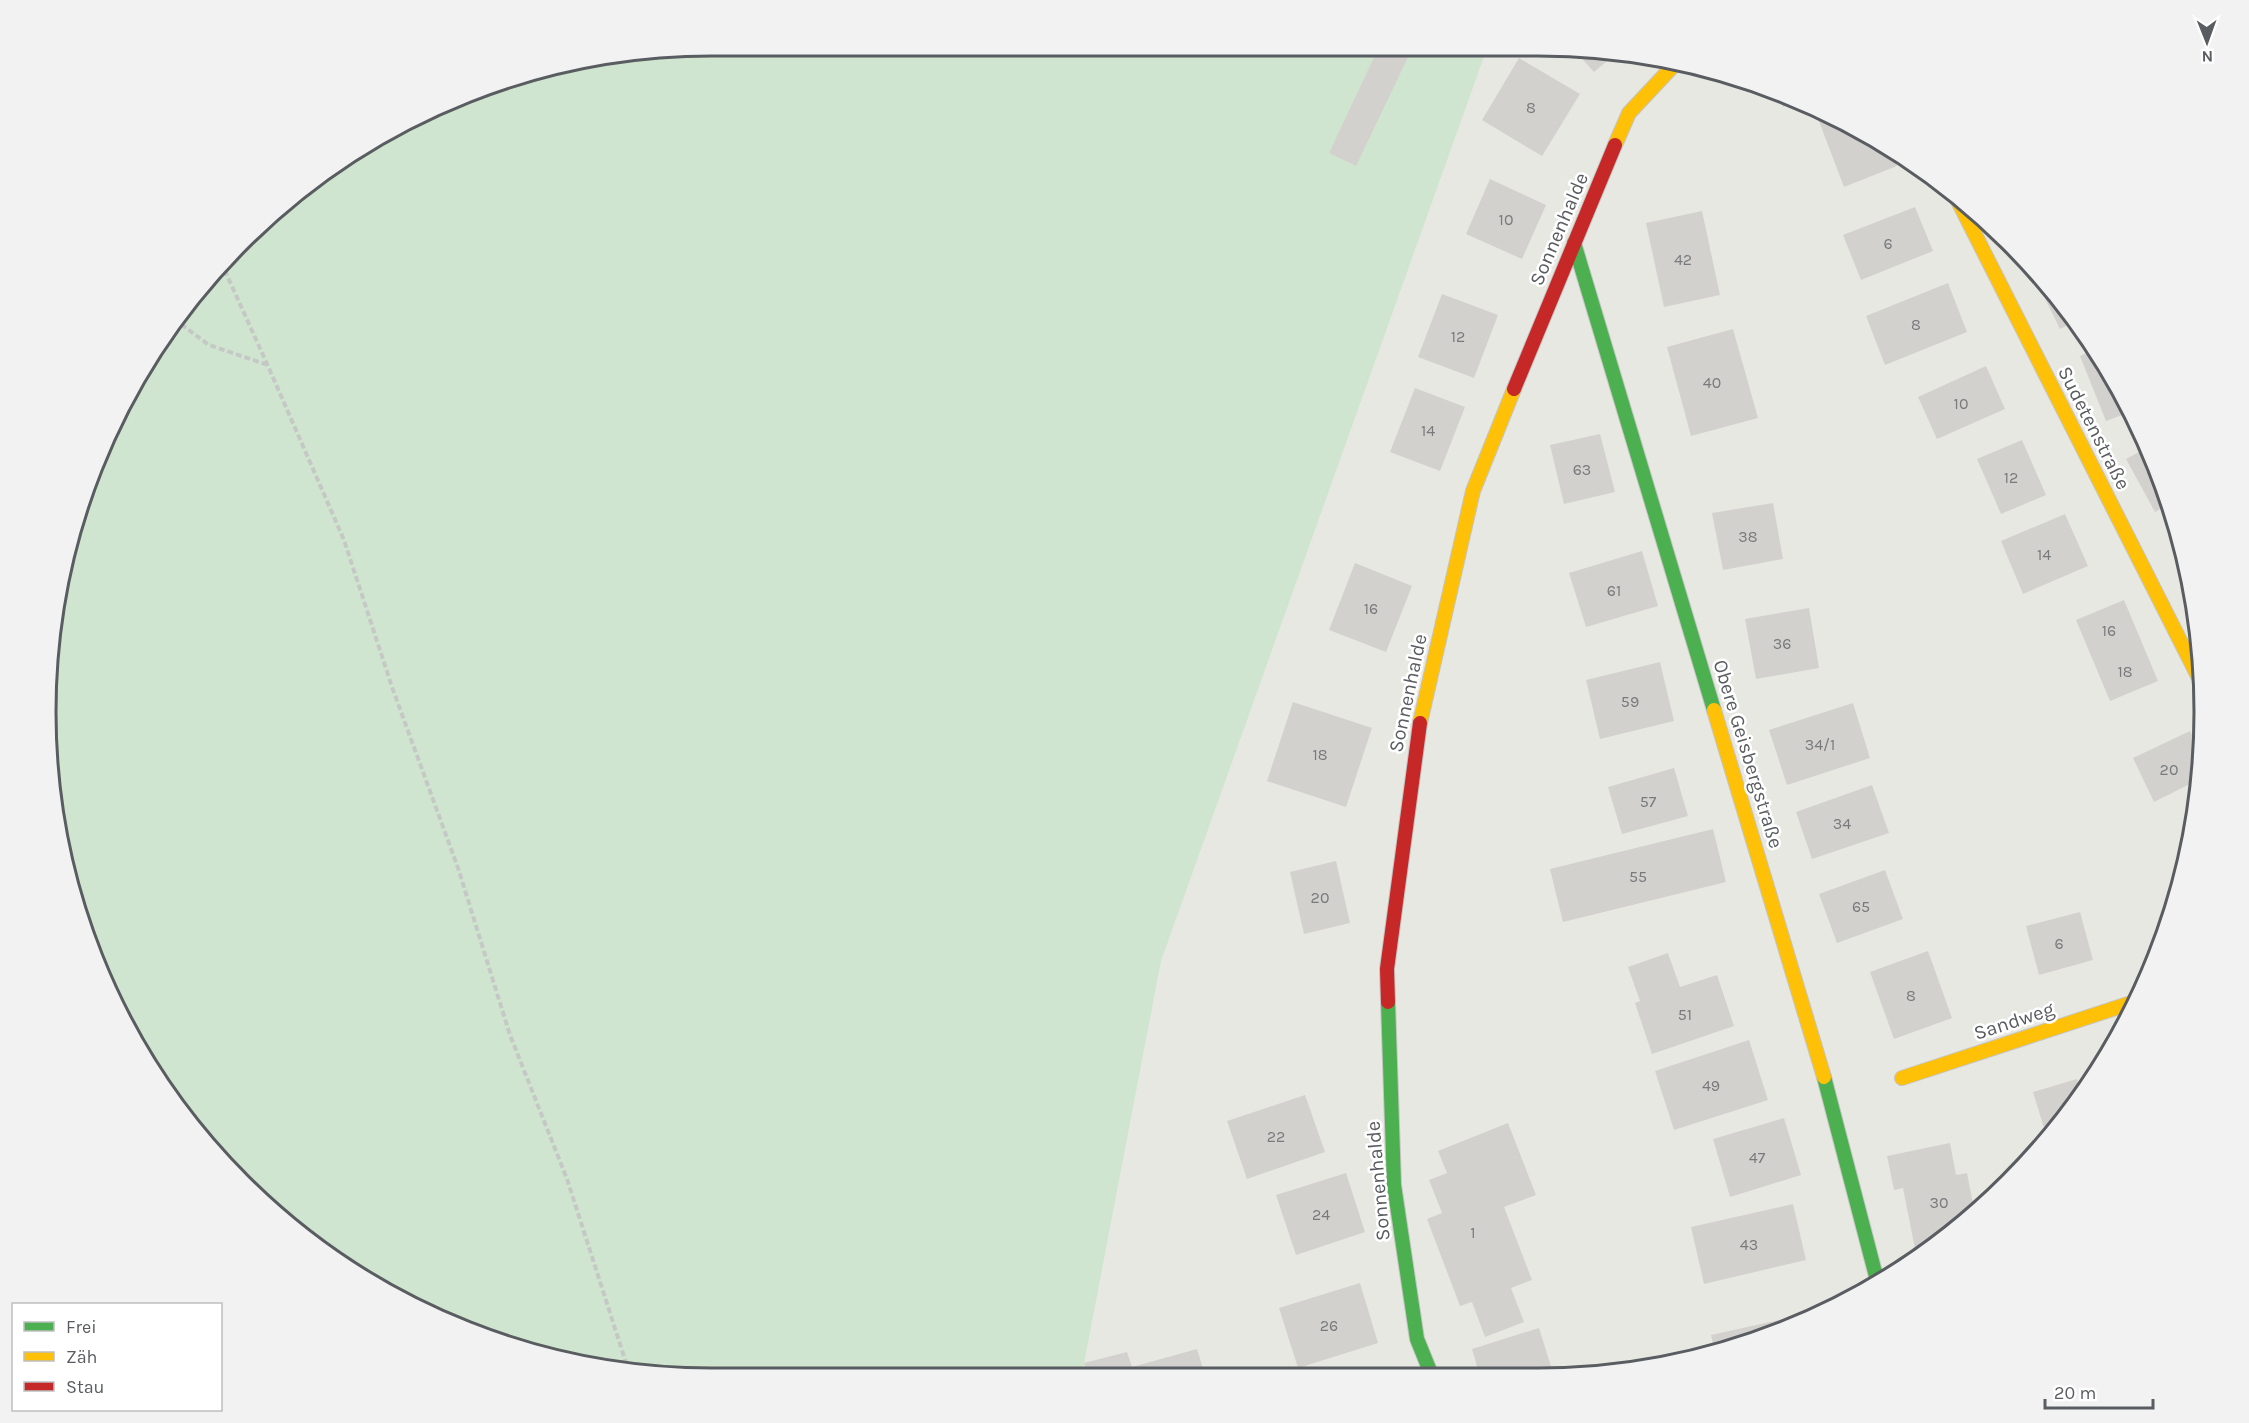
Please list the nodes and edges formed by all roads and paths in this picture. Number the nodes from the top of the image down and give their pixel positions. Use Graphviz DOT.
graph roads {
  1 [pos="1670,69"];
  2 [pos="1964,213"];
  3 [pos="1574,243"];
  4 [pos="225,271"];
  5 [pos="182,325"];
  6 [pos="268,366"];
  7 [pos="2191,663"];
  8 [pos="2124,1005"];
  9 [pos="1902,1078"];
  10 [pos="1875,1274"];
  11 [pos="626,1362"];
  12 [pos="1429,1368"];
  1 -- 3 [label="street, Sonnenhalde"];
  2 -- 7 [label="street, Sudetenstraße"];
  3 -- 10 [label="street, Obere Geisbergstraße"];
  3 -- 12 [label="street, Sonnenhalde"];
  4 -- 6 [label="path"];
  5 -- 6 [label="path"];
  6 -- 11 [label="path"];
  8 -- 9 [label="street, Sandweg"];
}
